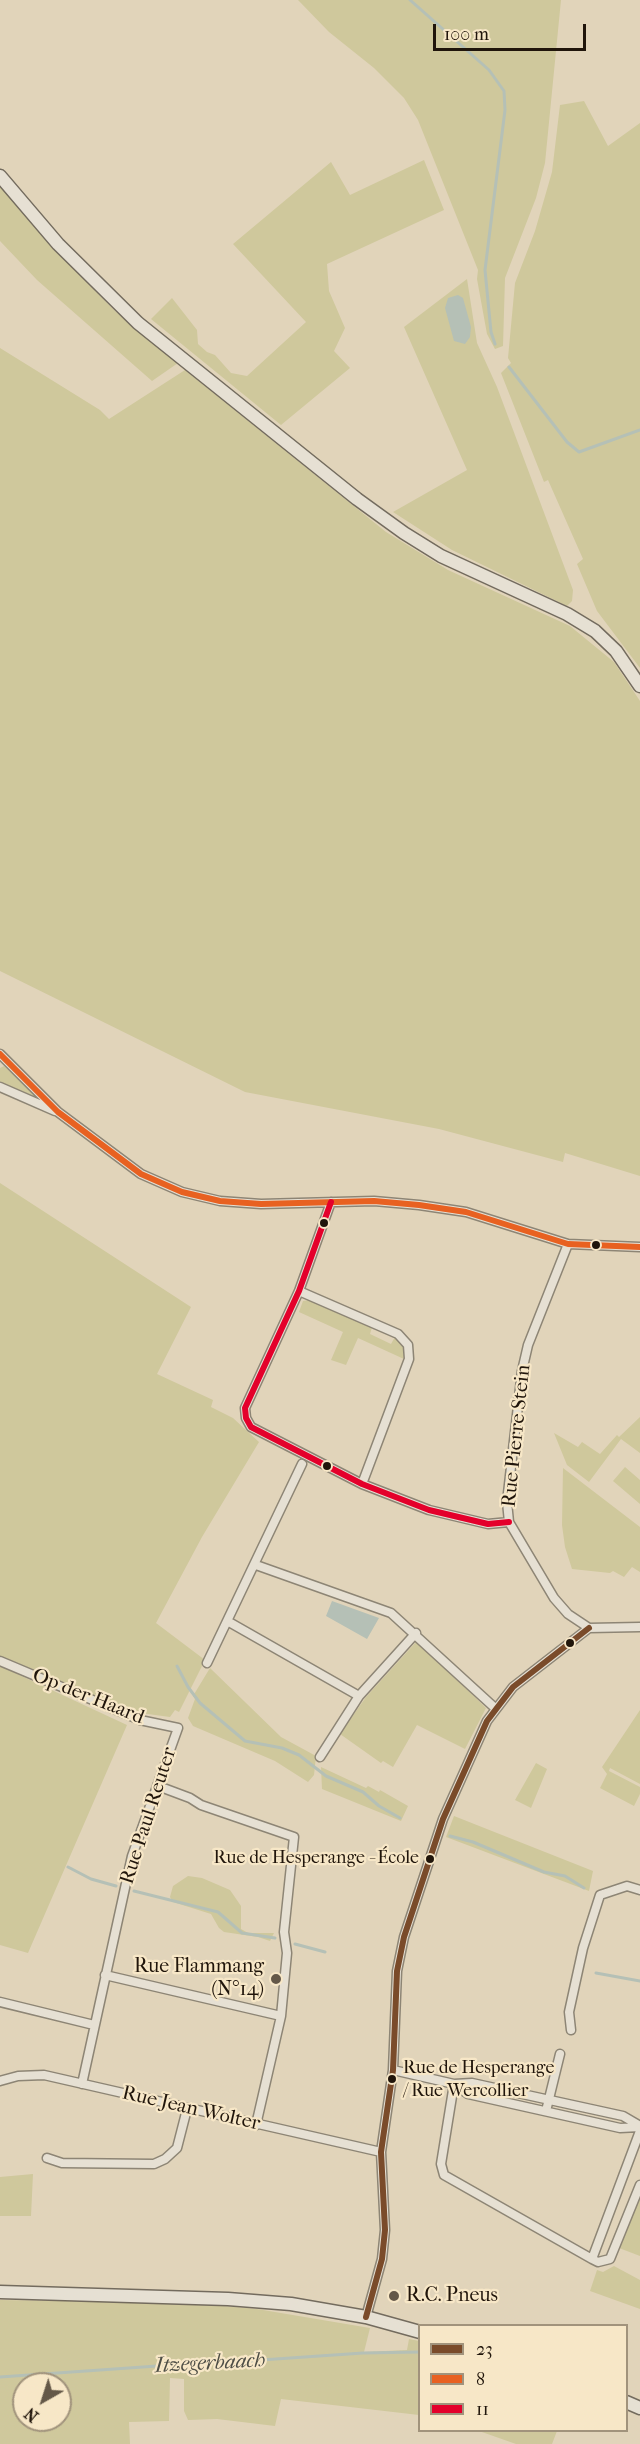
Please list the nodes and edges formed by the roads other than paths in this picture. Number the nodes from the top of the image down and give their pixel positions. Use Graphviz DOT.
graph roads {
  1 [pos="0,176"];
  2 [pos="640,686"];
  3 [pos="1,1056"];
  4 [pos="0,1087"];
  5 [pos="58,1112"];
  6 [pos="331,1202"];
  7 [pos="568,1244"];
  8 [pos="640,1246"];
  9 [pos="299,1291"];
  10 [pos="302,1464"];
  11 [pos="362,1484"];
  12 [pos="509,1522"];
  13 [pos="256,1564"];
  14 [pos="229,1622"];
  15 [pos="640,1627"];
  16 [pos="589,1628"];
  17 [pos="416,1633"];
  18 [pos="0,1661"];
  19 [pos="207,1663"];
  20 [pos="359,1696"];
  21 [pos="495,1708"];
  22 [pos="178,1728"];
  23 [pos="320,1757"];
  24 [pos="158,1786"];
  25 [pos="640,1890"];
  26 [pos="105,1975"];
  27 [pos="0,2002"];
  28 [pos="280,2016"];
  29 [pos="94,2025"];
  30 [pos="571,2030"];
  31 [pos="560,2054"];
  32 [pos="393,2070"];
  33 [pos="0,2081"];
  34 [pos="82,2084"];
  35 [pos="453,2084"];
  36 [pos="549,2099"];
  37 [pos="188,2109"];
  38 [pos="546,2111"];
  39 [pos="256,2124"];
  40 [pos="640,2126"];
  41 [pos="640,2131"];
  42 [pos="381,2152"];
  43 [pos="47,2158"];
  44 [pos="640,2185"];
  45 [pos="592,2259"];
  46 [pos="0,2292"];
  47 [pos="366,2317"];
  48 [pos="418,2331"];
  1 -- 2 [label="main road"];
  3 -- 5 [label="street"];
  4 -- 5 [label="street"];
  5 -- 6 [label="street"];
  6 -- 7 [label="street"];
  6 -- 9 [label="street"];
  7 -- 8 [label="street"];
  7 -- 12 [label="street, Rue Pierre Stein"];
  9 -- 11 [label="street"];
  9 -- 11 [label="street"];
  10 -- 13 [label="street"];
  11 -- 12 [label="street"];
  12 -- 16 [label="street, Rue Pierre Stein"];
  13 -- 14 [label="street"];
  13 -- 17 [label="street"];
  14 -- 19 [label="street"];
  14 -- 20 [label="street"];
  15 -- 16 [label="street"];
  16 -- 21 [label="street"];
  17 -- 20 [label="street"];
  17 -- 21 [label="street"];
  18 -- 22 [label="street, Op der Haard"];
  20 -- 23 [label="street"];
  21 -- 32 [label="street"];
  22 -- 24 [label="street, Rue Paul Reuter"];
  24 -- 26 [label="street, Rue Paul Reuter"];
  24 -- 28 [label="street"];
  25 -- 30 [label="street"];
  26 -- 28 [label="street"];
  26 -- 29 [label="street, Rue Paul Reuter"];
  27 -- 29 [label="street"];
  28 -- 39 [label="street"];
  29 -- 34 [label="street, Rue Paul Reuter"];
  31 -- 36 [label="street"];
  32 -- 35 [label="street"];
  32 -- 42 [label="street"];
  33 -- 34 [label="street, Rue Jean Wolter"];
  34 -- 37 [label="street, Rue Jean Wolter"];
  35 -- 36 [label="street"];
  35 -- 38 [label="street"];
  35 -- 45 [label="street"];
  36 -- 38 [label="street"];
  36 -- 40 [label="street"];
  37 -- 39 [label="street, Rue Jean Wolter"];
  37 -- 43 [label="street"];
  38 -- 40 [label="street"];
  39 -- 42 [label="street, Rue Jean Wolter"];
  41 -- 45 [label="street"];
  42 -- 47 [label="street"];
  44 -- 45 [label="street"];
  46 -- 47 [label="main road"];
  47 -- 48 [label="main road"];
}
